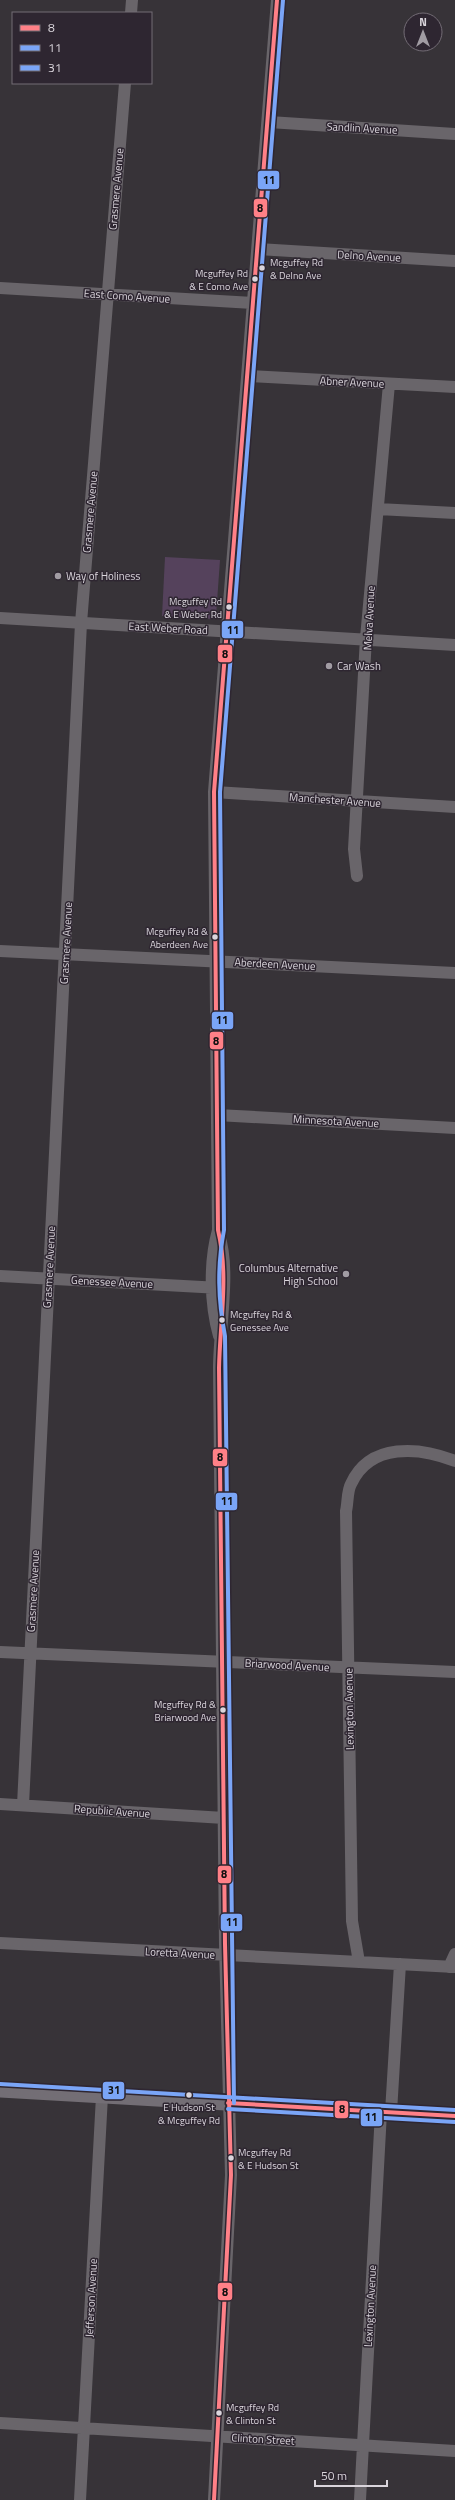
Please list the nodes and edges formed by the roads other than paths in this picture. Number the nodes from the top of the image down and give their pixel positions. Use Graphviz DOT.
graph roads {
  1 [pos="132,0"];
  2 [pos="277,0"];
  3 [pos="130,12"];
  4 [pos="125,84"];
  5 [pos="269,122"];
  6 [pos="455,134"];
  7 [pos="258,249"];
  8 [pos="455,261"];
  9 [pos="0,288"];
  10 [pos="108,296"];
  11 [pos="253,303"];
  12 [pos="248,376"];
  13 [pos="389,384"];
  14 [pos="455,388"];
  15 [pos="378,509"];
  16 [pos="455,513"];
  17 [pos="0,618"];
  18 [pos="81,623"];
  19 [pos="226,632"];
  20 [pos="367,640"];
  21 [pos="455,645"];
  22 [pos="214,792"];
  23 [pos="357,801"];
  24 [pos="455,807"];
  25 [pos="357,876"];
  26 [pos="0,951"];
  27 [pos="65,954"];
  28 [pos="216,961"];
  29 [pos="455,973"];
  30 [pos="217,1115"];
  31 [pos="455,1128"];
  32 [pos="0,1276"];
  33 [pos="49,1279"];
  34 [pos="218,1288"];
  35 [pos="455,1460"];
  36 [pos="0,1652"];
  37 [pos="30,1652"];
  38 [pos="223,1661"];
  39 [pos="349,1668"];
  40 [pos="455,1672"];
  41 [pos="0,1804"];
  42 [pos="23,1805"];
  43 [pos="224,1818"];
  44 [pos="0,1943"];
  45 [pos="455,1954"];
  46 [pos="225,1955"];
  47 [pos="359,1962"];
  48 [pos="400,1964"];
  49 [pos="452,1967"];
  50 [pos="0,2090"];
  51 [pos="102,2096"];
  52 [pos="228,2103"];
  53 [pos="386,2112"];
  54 [pos="455,2116"];
  55 [pos="0,2423"];
  56 [pos="84,2428"];
  57 [pos="218,2436"];
  58 [pos="363,2445"];
  59 [pos="455,2451"];
  60 [pos="80,2500"];
  61 [pos="214,2500"];
  62 [pos="360,2500"];
  1 -- 3 [label="street"];
  2 -- 5 [label="street"];
  4 -- 10 [label="street, Grasmere Avenue"];
  5 -- 6 [label="street, Sandlin Avenue"];
  5 -- 7 [label="street"];
  7 -- 8 [label="street, Delno Avenue"];
  7 -- 11 [label="street"];
  9 -- 10 [label="street, East Como Avenue"];
  10 -- 11 [label="street, East Como Avenue"];
  10 -- 18 [label="street, Grasmere Avenue"];
  11 -- 12 [label="street"];
  12 -- 13 [label="street, Abner Avenue"];
  12 -- 19 [label="street"];
  13 -- 14 [label="street, Abner Avenue"];
  13 -- 15 [label="street, Melva Avenue"];
  15 -- 16 [label="street"];
  15 -- 20 [label="street, Melva Avenue"];
  17 -- 18 [label="street, East Weber Road"];
  18 -- 19 [label="street, East Weber Road"];
  18 -- 27 [label="street, Grasmere Avenue"];
  19 -- 20 [label="street, East Weber Road"];
  19 -- 22 [label="street"];
  20 -- 21 [label="street, East Weber Road"];
  20 -- 23 [label="street, Melva Avenue"];
  22 -- 23 [label="street, Manchester Avenue"];
  22 -- 28 [label="street"];
  23 -- 24 [label="street, Manchester Avenue"];
  23 -- 25 [label="street, Melva Avenue"];
  26 -- 27 [label="street, Aberdeen Avenue"];
  27 -- 28 [label="street, Aberdeen Avenue"];
  27 -- 33 [label="street, Grasmere Avenue"];
  28 -- 29 [label="street, Aberdeen Avenue"];
  28 -- 30 [label="street"];
  30 -- 31 [label="street, Minnesota Avenue"];
  30 -- 34 [label="street"];
  32 -- 33 [label="street, Genessee Avenue"];
  33 -- 34 [label="street, Genessee Avenue"];
  33 -- 37 [label="street, Grasmere Avenue"];
  34 -- 38 [label="street"];
  35 -- 39 [label="street, Lexington Avenue"];
  36 -- 37 [label="street, Briarwood Avenue"];
  37 -- 38 [label="street, Briarwood Avenue"];
  37 -- 42 [label="street, Grasmere Avenue"];
  38 -- 39 [label="street, Briarwood Avenue"];
  38 -- 43 [label="street"];
  39 -- 40 [label="street, Briarwood Avenue"];
  39 -- 47 [label="street, Lexington Avenue"];
  41 -- 42 [label="street, Republic Avenue"];
  42 -- 43 [label="street, Republic Avenue"];
  43 -- 46 [label="street"];
  44 -- 46 [label="street, Loretta Avenue"];
  45 -- 49 [label="street"];
  46 -- 47 [label="street, Loretta Avenue"];
  46 -- 52 [label="street"];
  47 -- 48 [label="street, Loretta Avenue"];
  48 -- 49 [label="street, Loretta Avenue"];
  48 -- 53 [label="street, Lexington Avenue"];
  50 -- 51 [label="main road"];
  51 -- 52 [label="main road"];
  51 -- 56 [label="street, Jefferson Avenue"];
  52 -- 53 [label="main road"];
  52 -- 57 [label="street"];
  53 -- 54 [label="main road"];
  53 -- 58 [label="street, Lexington Avenue"];
  55 -- 56 [label="street, Clinton Street"];
  56 -- 57 [label="street, Clinton Street"];
  56 -- 60 [label="street, Jefferson Avenue"];
  57 -- 58 [label="street, Clinton Street"];
  57 -- 61 [label="street"];
  58 -- 59 [label="street, Clinton Street"];
  58 -- 62 [label="street, Lexington Avenue"];
}
